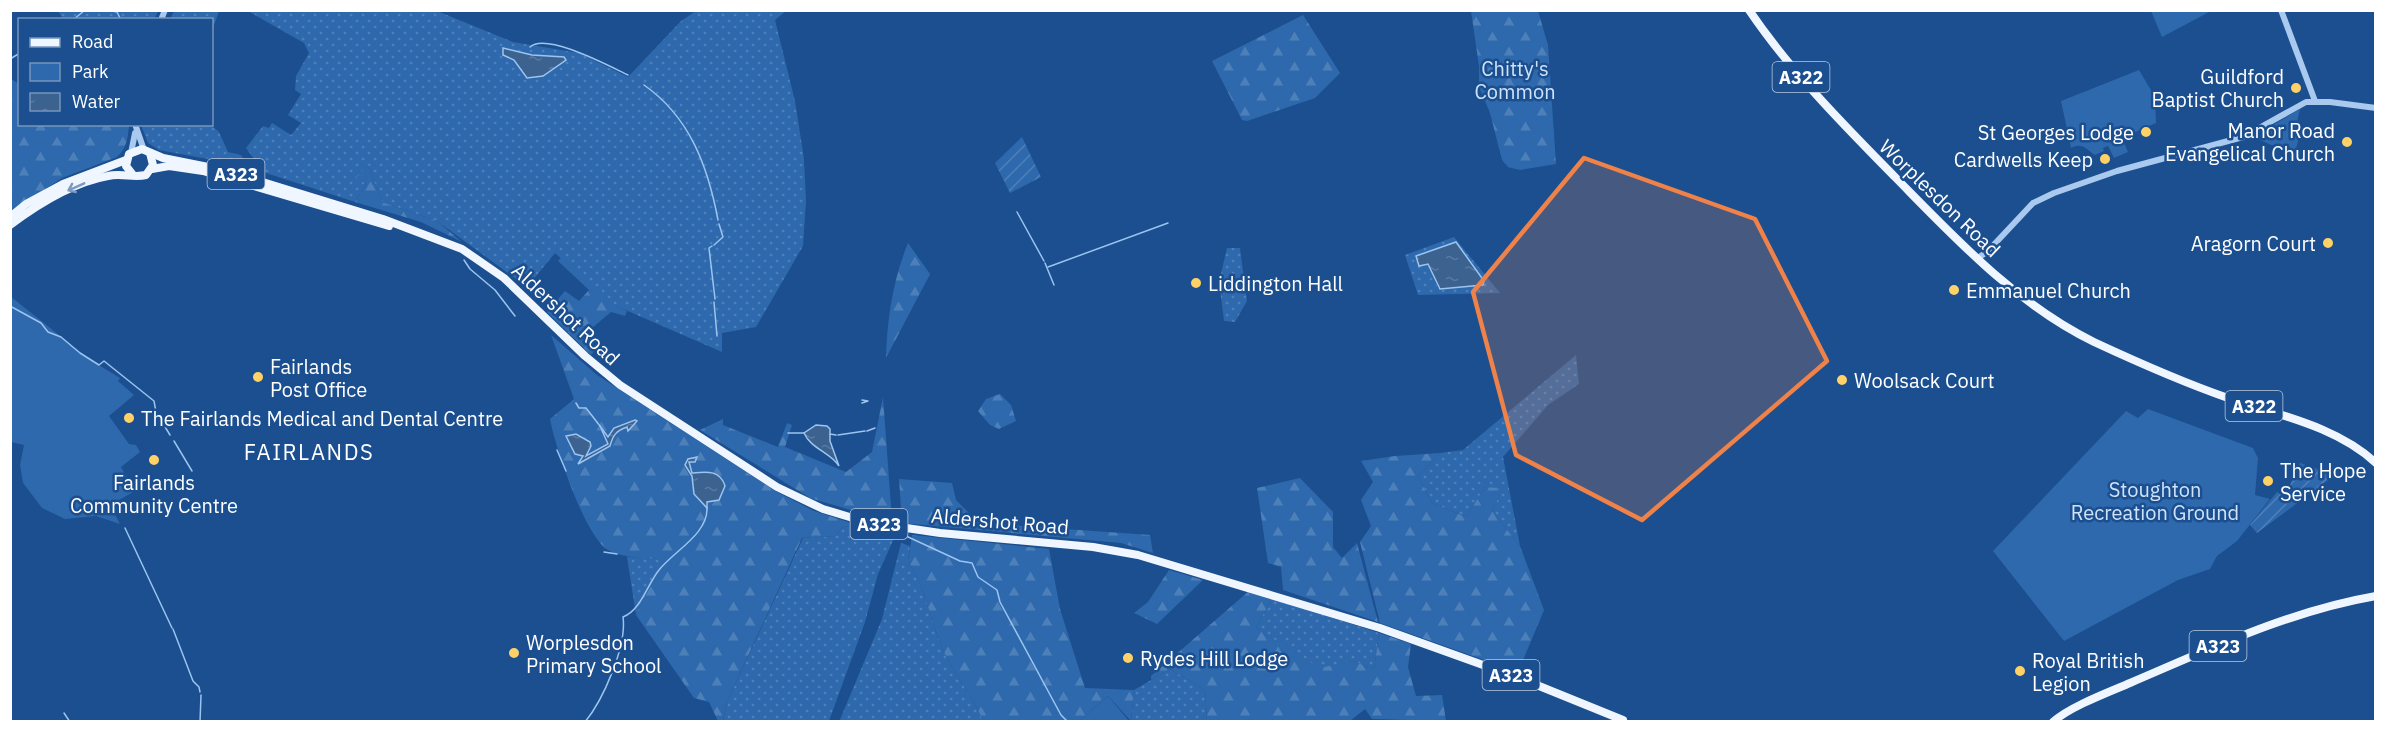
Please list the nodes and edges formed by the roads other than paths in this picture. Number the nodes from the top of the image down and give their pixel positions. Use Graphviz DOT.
graph roads {
  1 [pos="1749,10"];
  2 [pos="2281,10"];
  3 [pos="2315,101"];
  4 [pos="2376,108"];
  5 [pos="135,126"];
  6 [pos="147,152"];
  7 [pos="129,156"];
  8 [pos="152,169"];
  9 [pos="133,175"];
  10 [pos="348,208"];
  11 [pos="10,217"];
  12 [pos="359,218"];
  13 [pos="10,225"];
  14 [pos="419,232"];
  15 [pos="1978,258"];
  16 [pos="2376,463"];
  17 [pos="2376,596"];
  18 [pos="1623,721"];
  19 [pos="2053,722"];
  1 -- 15 [label="main road, Worplesdon Road / A322"];
  2 -- 3 [label="street"];
  3 -- 4 [label="street"];
  3 -- 15 [label="street"];
  5 -- 6 [label="street"];
  5 -- 7 [label="street"];
  6 -- 7 [label="main road"];
  6 -- 8 [label="main road"];
  6 -- 10 [label="main road, Aldershot Road / A323"];
  7 -- 9 [label="main road"];
  7 -- 11 [label="main road"];
  8 -- 9 [label="main road"];
  8 -- 12 [label="main road, Aldershot Road / A323"];
  9 -- 13 [label="main road, one-way"];
  10 -- 12 [label="main road"];
  10 -- 14 [label="main road, Aldershot Road / A323"];
  12 -- 14 [label="main road, Aldershot Road / A323"];
  14 -- 18 [label="main road, Aldershot Road / A323"];
  15 -- 16 [label="main road, Worplesdon Road / A322"];
  17 -- 19 [label="main road, A323"];
}
